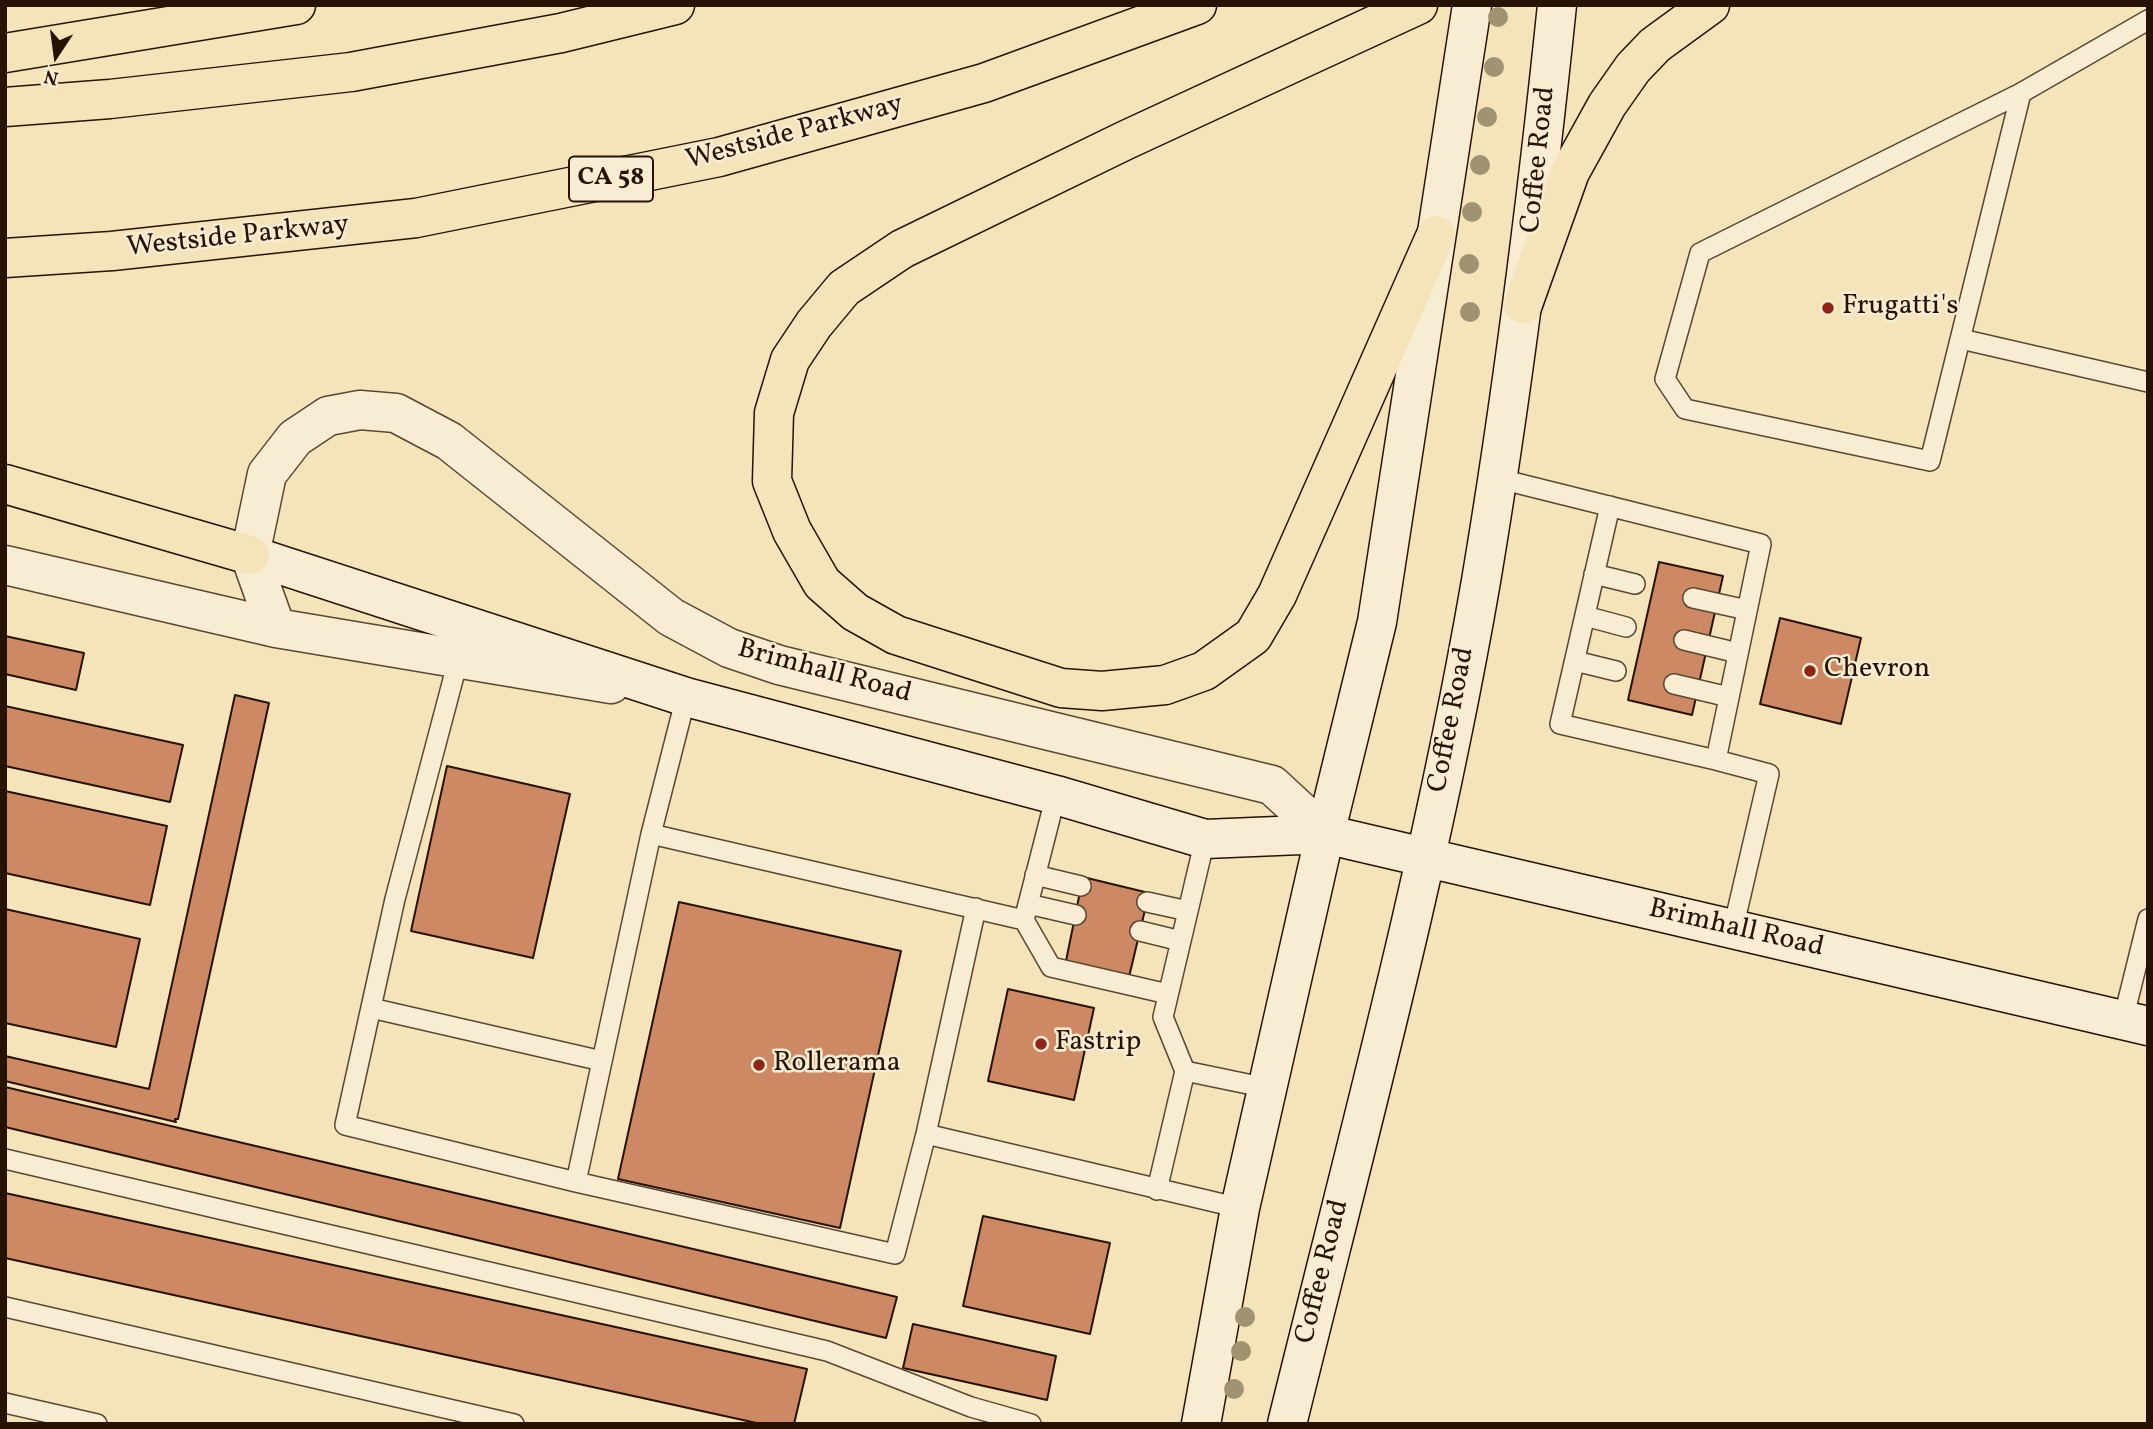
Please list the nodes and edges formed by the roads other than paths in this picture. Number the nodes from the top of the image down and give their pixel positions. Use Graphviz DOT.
graph roads {
  1 [pos="296,5"];
  2 [pos="675,5"];
  3 [pos="1197,5"];
  4 [pos="1472,5"];
  5 [pos="1558,5"];
  6 [pos="1710,5"];
  7 [pos="1413,7"];
  8 [pos="2148,20"];
  9 [pos="5,53"];
  10 [pos="2021,93"];
  11 [pos="5,107"];
  12 [pos="1436,235"];
  13 [pos="5,258"];
  14 [pos="1523,304"];
  15 [pos="1961,339"];
  16 [pos="2148,382"];
  17 [pos="1496,478"];
  18 [pos="5,485"];
  19 [pos="1609,506"];
  20 [pos="250,555"];
  21 [pos="5,565"];
  22 [pos="1594,574"];
  23 [pos="1635,584"];
  24 [pos="1693,598"];
  25 [pos="1747,610"];
  26 [pos="1585,616"];
  27 [pos="1626,626"];
  28 [pos="276,628"];
  29 [pos="1684,640"];
  30 [pos="462,642"];
  31 [pos="1738,653"];
  32 [pos="1575,661"];
  33 [pos="1616,671"];
  34 [pos="1674,684"];
  35 [pos="1729,696"];
  36 [pos="686,697"];
  37 [pos="1716,760"];
  38 [pos="1056,795"];
  39 [pos="651,834"];
  40 [pos="1325,834"];
  41 [pos="1205,839"];
  42 [pos="1426,857"];
  43 [pos="1035,875"];
  44 [pos="1081,886"];
  45 [pos="1147,902"];
  46 [pos="976,908"];
  47 [pos="1188,911"];
  48 [pos="1026,912"];
  49 [pos="1076,915"];
  50 [pos="2148,919"];
  51 [pos="1733,929"];
  52 [pos="1140,931"];
  53 [pos="1181,941"];
  54 [pos="1168,994"];
  55 [pos="371,1008"];
  56 [pos="2135,1023"];
  57 [pos="602,1061"];
  58 [pos="1185,1071"];
  59 [pos="1268,1088"];
  60 [pos="926,1135"];
  61 [pos="5,1159"];
  62 [pos="576,1182"];
  63 [pos="1157,1190"];
  64 [pos="1240,1208"];
  65 [pos="5,1307"];
  66 [pos="5,1403"];
  67 [pos="969,1415"];
  68 [pos="97,1424"];
  69 [pos="514,1424"];
  70 [pos="1031,1424"];
  71 [pos="1201,1424"];
  72 [pos="1287,1424"];
  1 -- 9 [label="highway"];
  2 -- 11 [label="highway"];
  3 -- 13 [label="highway, Westside Parkway / CA 58"];
  4 -- 12 [label="main road"];
  5 -- 14 [label="main road, Coffee Road"];
  6 -- 14 [label="highway"];
  7 -- 12 [label="highway"];
  8 -- 10 [label="lane"];
  10 -- 15 [label="lane"];
  10 -- 15 [label="lane"];
  12 -- 40 [label="main road"];
  14 -- 17 [label="main road, Coffee Road"];
  15 -- 16 [label="lane"];
  17 -- 19 [label="lane"];
  17 -- 42 [label="main road, Coffee Road"];
  18 -- 20 [label="highway"];
  19 -- 22 [label="lane"];
  19 -- 25 [label="lane"];
  20 -- 28 [label="main road"];
  20 -- 30 [label="main road, Brimhall Road"];
  20 -- 40 [label="main road, Brimhall Road"];
  21 -- 28 [label="main road, Brimhall Road"];
  22 -- 23 [label="lane"];
  22 -- 26 [label="lane"];
  24 -- 25 [label="lane"];
  25 -- 31 [label="lane"];
  26 -- 27 [label="lane"];
  26 -- 32 [label="lane"];
  28 -- 30 [label="main road, Brimhall Road"];
  29 -- 31 [label="lane"];
  30 -- 36 [label="main road, Brimhall Road"];
  30 -- 55 [label="lane"];
  31 -- 35 [label="lane"];
  32 -- 33 [label="lane"];
  32 -- 37 [label="lane"];
  34 -- 35 [label="lane"];
  35 -- 37 [label="lane"];
  36 -- 38 [label="main road, Brimhall Road"];
  36 -- 39 [label="lane"];
  37 -- 51 [label="lane"];
  38 -- 41 [label="main road, Brimhall Road"];
  38 -- 43 [label="lane"];
  39 -- 46 [label="lane"];
  39 -- 57 [label="lane"];
  40 -- 41 [label="main road, Brimhall Road"];
  40 -- 42 [label="main road, Brimhall Road"];
  40 -- 59 [label="main road"];
  41 -- 47 [label="lane"];
  42 -- 51 [label="main road, Brimhall Road"];
  42 -- 72 [label="main road, Coffee Road"];
  43 -- 44 [label="lane"];
  43 -- 48 [label="lane"];
  45 -- 47 [label="lane"];
  46 -- 48 [label="lane"];
  46 -- 60 [label="lane"];
  47 -- 53 [label="lane"];
  48 -- 49 [label="lane"];
  48 -- 54 [label="lane"];
  50 -- 56 [label="lane"];
  51 -- 56 [label="main road, Brimhall Road"];
  52 -- 53 [label="lane"];
  53 -- 54 [label="lane"];
  54 -- 58 [label="lane"];
  55 -- 57 [label="lane"];
  55 -- 62 [label="lane"];
  57 -- 62 [label="lane"];
  58 -- 59 [label="lane"];
  58 -- 63 [label="lane"];
  59 -- 64 [label="main road"];
  60 -- 62 [label="lane"];
  60 -- 63 [label="lane"];
  61 -- 67 [label="lane"];
  63 -- 64 [label="lane"];
  64 -- 71 [label="main road"];
  65 -- 69 [label="lane"];
  66 -- 68 [label="lane"];
  67 -- 70 [label="lane"];
}
